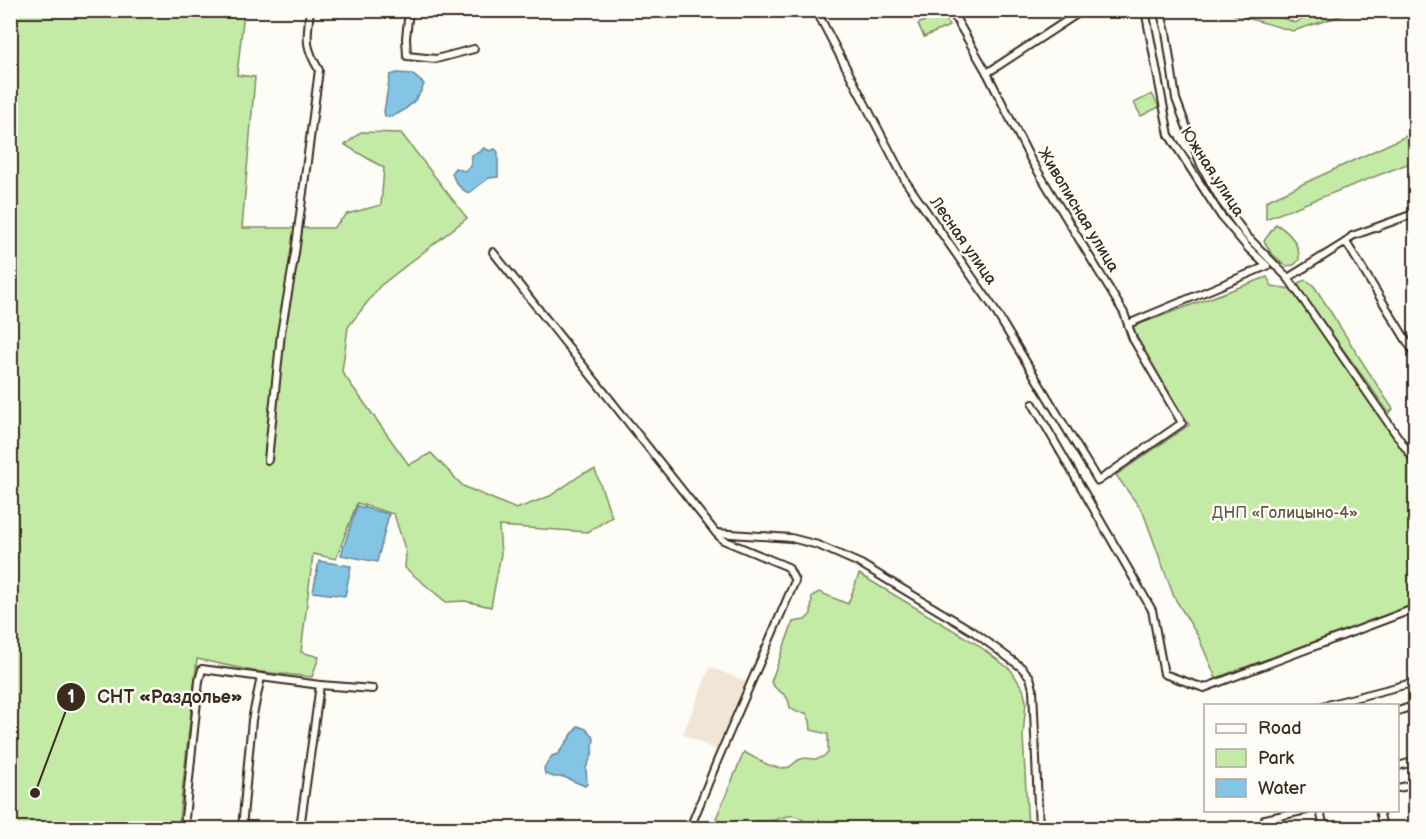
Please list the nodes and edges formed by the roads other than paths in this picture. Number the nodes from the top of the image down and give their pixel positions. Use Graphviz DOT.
graph roads {
  1 [pos="310,10"];
  2 [pos="409,10"];
  3 [pos="470,10"];
  4 [pos="485,10"];
  5 [pos="816,10"];
  6 [pos="951,10"];
  7 [pos="1087,10"];
  8 [pos="1145,10"];
  9 [pos="1160,10"];
  10 [pos="474,49"];
  11 [pos="987,73"];
  12 [pos="1416,213"];
  13 [pos="1346,242"];
  14 [pos="493,252"];
  15 [pos="1288,278"];
  16 [pos="1128,324"];
  17 [pos="1416,356"];
  18 [pos="1033,404"];
  19 [pos="1182,423"];
  20 [pos="268,460"];
  21 [pos="1416,463"];
  22 [pos="716,533"];
  23 [pos="1416,608"];
  24 [pos="261,677"];
  25 [pos="1416,682"];
  26 [pos="320,685"];
  27 [pos="373,689"];
  28 [pos="1327,704"];
  29 [pos="1416,705"];
  30 [pos="1399,711"];
  31 [pos="1416,761"];
  32 [pos="1399,766"];
  33 [pos="1416,784"];
  34 [pos="1399,788"];
  35 [pos="1298,812"];
  36 [pos="1320,812"];
  37 [pos="1379,812"];
  38 [pos="184,828"];
  39 [pos="242,828"];
  40 [pos="300,828"];
  41 [pos="690,828"];
  42 [pos="1040,828"];
  43 [pos="1271,828"];
  44 [pos="1324,828"];
  45 [pos="1383,828"];
  1 -- 20 [label="street"];
  2 -- 10 [label="street"];
  3 -- 4 [label="street"];
  5 -- 19 [label="street, Лесная улица"];
  6 -- 11 [label="street, Живописная улица"];
  7 -- 11 [label="street"];
  8 -- 16 [label="street, Южная улица"];
  9 -- 15 [label="street"];
  11 -- 16 [label="street, Живописная улица"];
  12 -- 13 [label="street"];
  13 -- 15 [label="street"];
  13 -- 17 [label="street"];
  14 -- 22 [label="street"];
  15 -- 21 [label="street"];
  16 -- 19 [label="street, Живописная улица"];
  18 -- 23 [label="street"];
  22 -- 41 [label="street"];
  22 -- 42 [label="street"];
  24 -- 26 [label="street"];
  24 -- 38 [label="street"];
  24 -- 39 [label="street"];
  25 -- 28 [label="street"];
  26 -- 27 [label="street"];
  26 -- 40 [label="street"];
  29 -- 30 [label="street"];
  31 -- 32 [label="street"];
  33 -- 34 [label="street"];
  35 -- 43 [label="street"];
  36 -- 44 [label="street"];
  37 -- 45 [label="street"];
}
